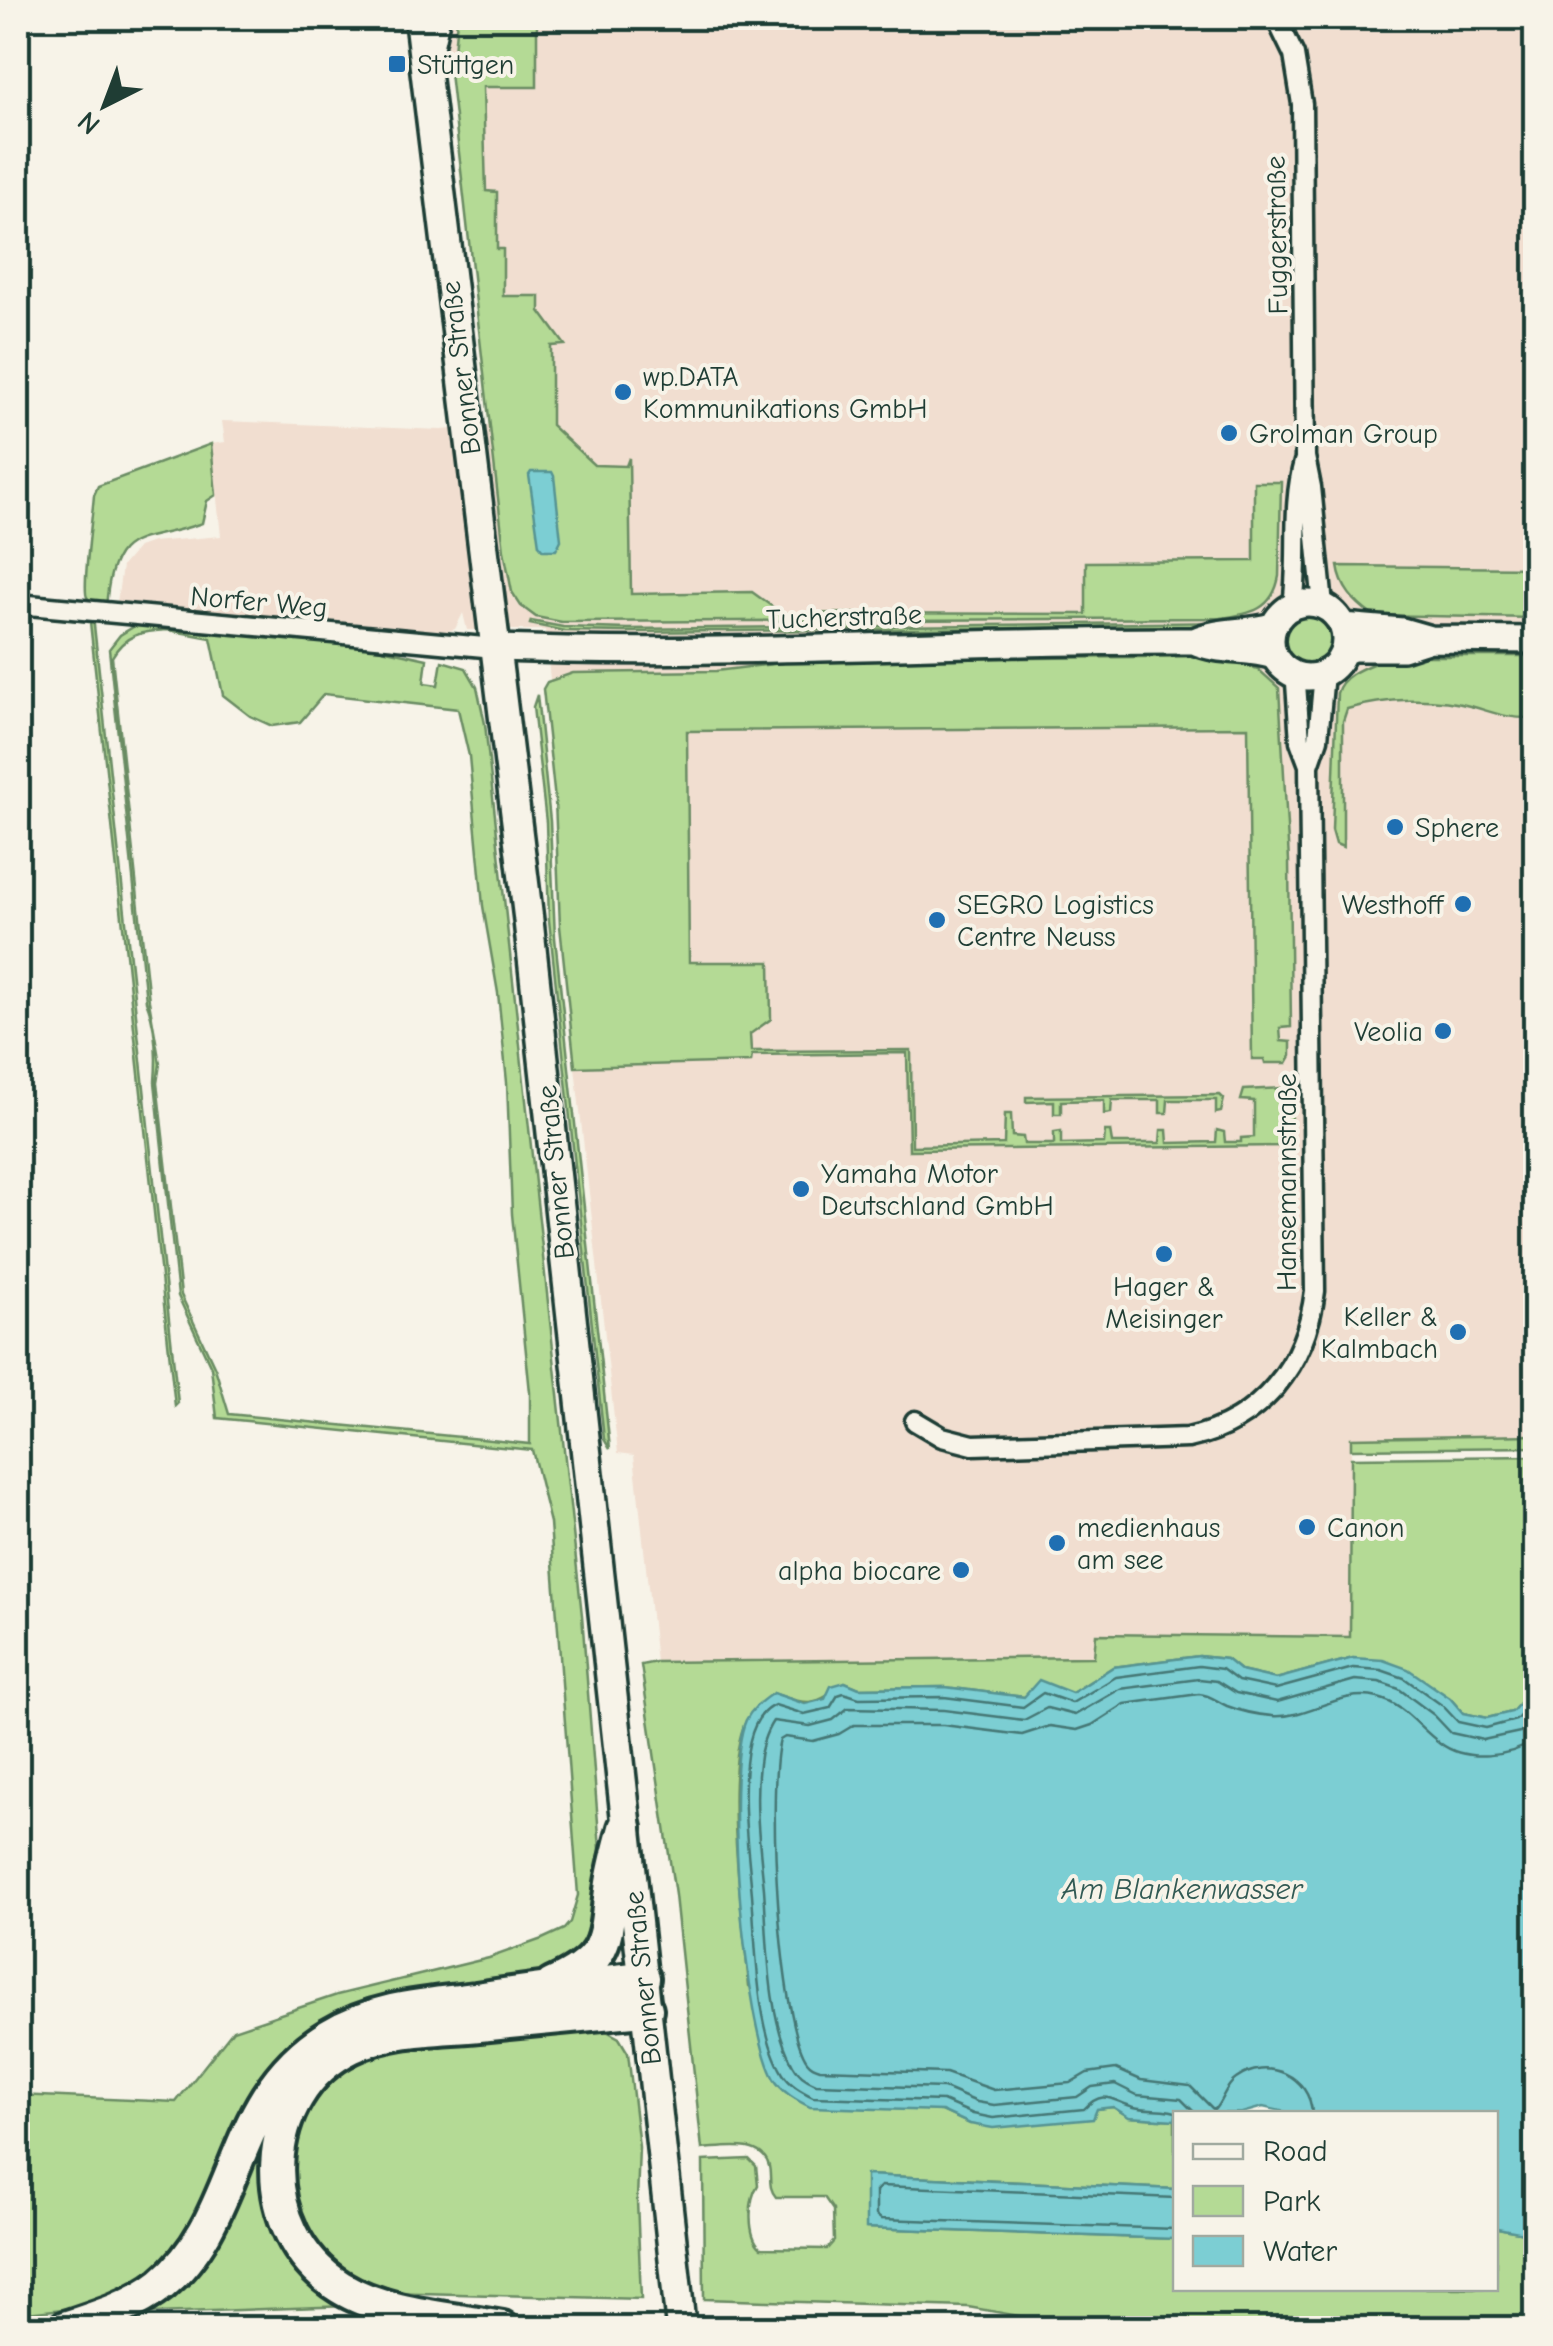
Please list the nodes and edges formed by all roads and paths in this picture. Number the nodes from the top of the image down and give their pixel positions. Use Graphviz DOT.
graph roads {
  1 [pos="418,18"];
  2 [pos="440,18"];
  3 [pos="1276,18"];
  4 [pos="426,80"];
  5 [pos="1305,457"];
  6 [pos="18,604"];
  7 [pos="1293,605"];
  8 [pos="1323,605"];
  9 [pos="1272,626"];
  10 [pos="1344,626"];
  11 [pos="1430,639"];
  12 [pos="1536,640"];
  13 [pos="1194,641"];
  14 [pos="495,648"];
  15 [pos="1343,652"];
  16 [pos="1283,664"];
  17 [pos="1324,673"];
  18 [pos="1309,765"];
  19 [pos="915,1422"];
  20 [pos="625,1828"];
  21 [pos="542,1990"];
  22 [pos="644,1994"];
  23 [pos="65,2328"];
  24 [pos="502,2328"];
  25 [pos="681,2328"];
  1 -- 4 [label="main road, Bonner Straße"];
  2 -- 4 [label="street"];
  3 -- 5 [label="street, Fuggerstraße"];
  4 -- 14 [label="main road, Bonner Straße"];
  5 -- 7 [label="street, Fuggerstraße"];
  5 -- 8 [label="street, Fuggerstraße"];
  6 -- 14 [label="street, Norfer Weg"];
  7 -- 8 [label="main road"];
  7 -- 9 [label="main road"];
  8 -- 10 [label="main road"];
  9 -- 13 [label="main road, Tucherstraße"];
  9 -- 16 [label="main road"];
  10 -- 11 [label="main road"];
  10 -- 15 [label="main road"];
  11 -- 12 [label="main road"];
  11 -- 15 [label="main road"];
  13 -- 14 [label="main road, Tucherstraße"];
  13 -- 16 [label="main road, Tucherstraße"];
  14 -- 20 [label="main road, Bonner Straße"];
  15 -- 17 [label="main road"];
  16 -- 17 [label="main road"];
  16 -- 18 [label="street, Hansemannstraße"];
  17 -- 18 [label="street, Hansemannstraße"];
  18 -- 19 [label="street, Hansemannstraße"];
  20 -- 21 [label="highway"];
  20 -- 22 [label="main road, Bonner Straße"];
  21 -- 22 [label="highway"];
  21 -- 23 [label="highway"];
  22 -- 24 [label="highway"];
  22 -- 25 [label="main road, Bonner Straße"];
}
